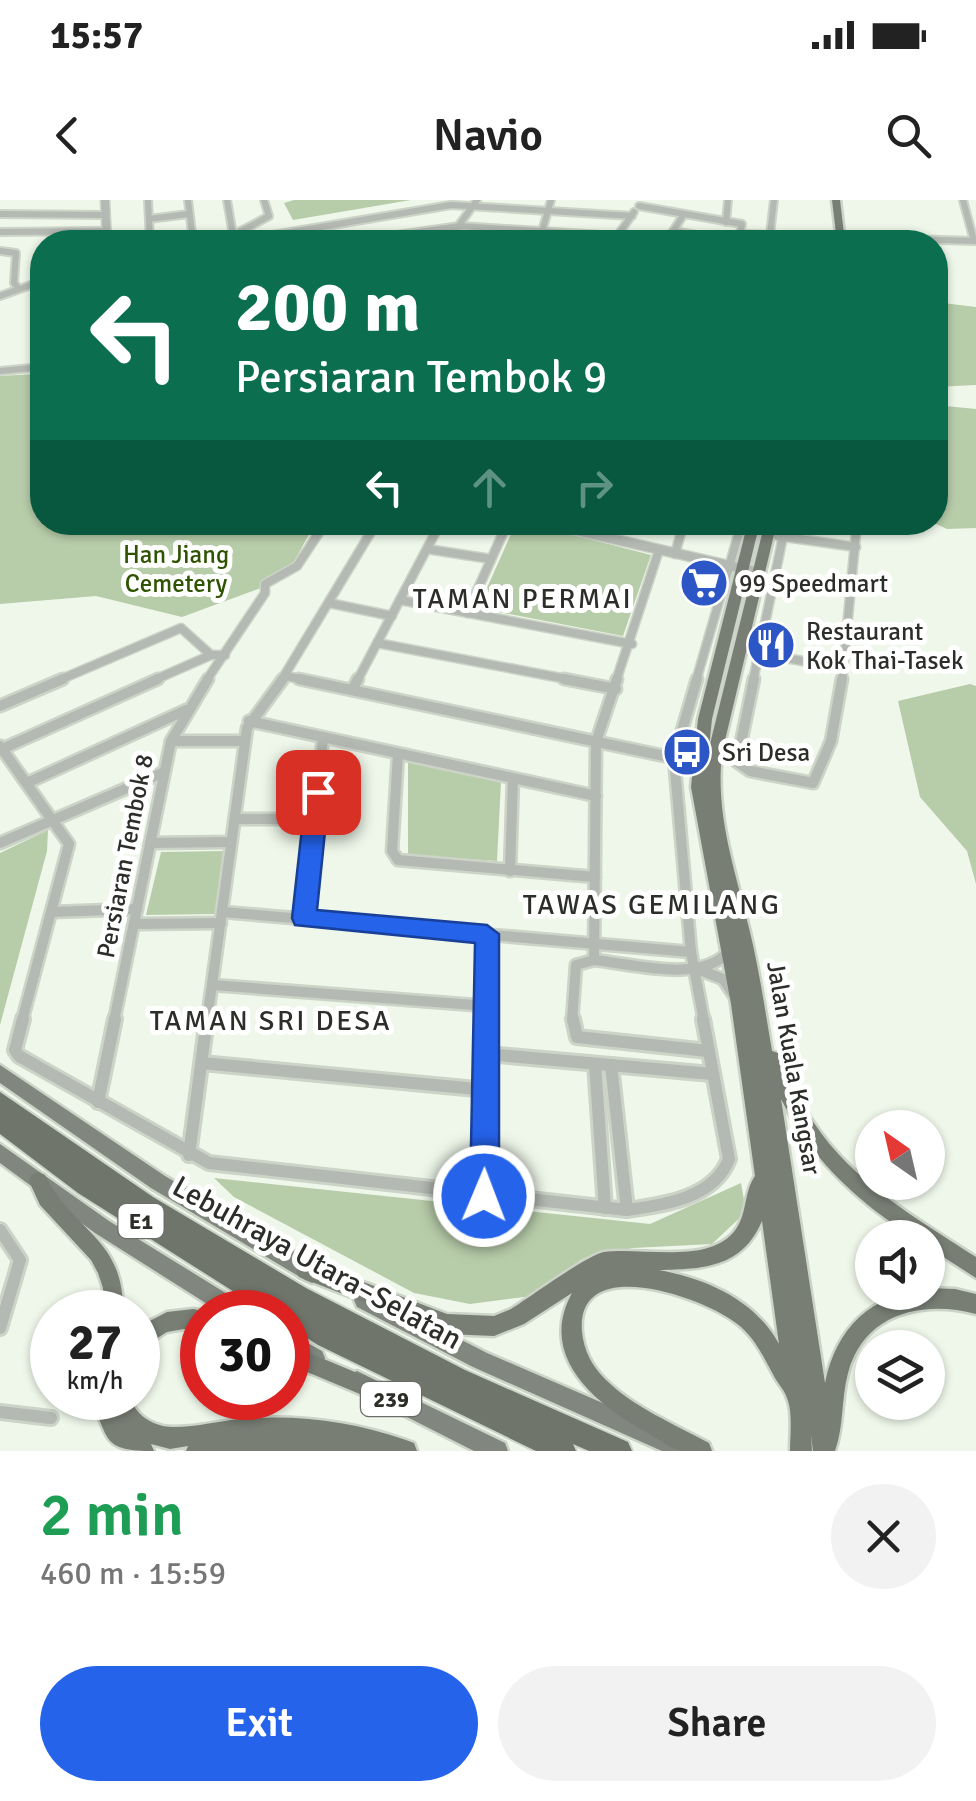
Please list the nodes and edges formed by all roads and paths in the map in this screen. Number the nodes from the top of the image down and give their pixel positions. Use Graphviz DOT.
graph roads {
  1 [pos="105,200"];
  2 [pos="148,200"];
  3 [pos="188,200"];
  4 [pos="227,200"];
  5 [pos="264,200"];
  6 [pos="551,200"];
  7 [pos="728,200"];
  8 [pos="774,200"];
  9 [pos="828,200"];
  10 [pos="836,200"];
  11 [pos="962,200"];
  12 [pos="475,203"];
  13 [pos="642,203"];
  14 [pos="547,211"];
  15 [pos="0,214"];
  16 [pos="190,214"];
  17 [pos="684,214"];
  18 [pos="106,215"];
  19 [pos="632,216"];
  20 [pos="149,218"];
  21 [pos="347,222"];
  22 [pos="726,222"];
  23 [pos="460,226"];
  24 [pos="106,230"];
  25 [pos="150,230"];
  26 [pos="192,230"];
  27 [pos="231,230"];
  28 [pos="243,230"];
  29 [pos="302,230"];
  30 [pos="351,230"];
  31 [pos="434,230"];
  32 [pos="457,230"];
  33 [pos="526,230"];
  34 [pos="542,230"];
  35 [pos="622,230"];
  36 [pos="674,230"];
  37 [pos="741,230"];
  38 [pos="771,230"];
  39 [pos="835,230"];
  40 [pos="837,230"];
  41 [pos="0,232"];
  42 [pos="30,232"];
  43 [pos="948,241"];
  44 [pos="975,241"];
  45 [pos="0,251"];
  46 [pos="15,271"];
  47 [pos="0,272"];
  48 [pos="30,285"];
  49 [pos="18,289"];
  50 [pos="0,296"];
  51 [pos="30,368"];
  52 [pos="0,371"];
  53 [pos="317,535"];
  54 [pos="369,535"];
  55 [pos="435,535"];
  56 [pos="502,535"];
  57 [pos="598,535"];
  58 [pos="612,535"];
  59 [pos="680,535"];
  60 [pos="742,535"];
  61 [pos="751,535"];
  62 [pos="766,535"];
  63 [pos="856,535"];
  64 [pos="783,536"];
  65 [pos="611,538"];
  66 [pos="856,547"];
  67 [pos="428,549"];
  68 [pos="659,550"];
  69 [pos="675,554"];
  70 [pos="491,560"];
  71 [pos="743,570"];
  72 [pos="400,600"];
  73 [pos="329,603"];
  74 [pos="467,612"];
  75 [pos="392,616"];
  76 [pos="377,643"];
  77 [pos="632,644"];
  78 [pos="762,654"];
  79 [pos="210,655"];
  80 [pos="225,655"];
  81 [pos="843,668"];
  82 [pos="285,676"];
  83 [pos="715,682"];
  84 [pos="616,689"];
  85 [pos="352,690"];
  86 [pos="727,704"];
  87 [pos="0,706"];
  88 [pos="748,708"];
  89 [pos="187,710"];
  90 [pos="705,719"];
  91 [pos="247,730"];
  92 [pos="324,738"];
  93 [pos="172,741"];
  94 [pos="596,742"];
  95 [pos="1,748"];
  96 [pos="398,754"];
  97 [pos="674,758"];
  98 [pos="162,772"];
  99 [pos="513,779"];
  100 [pos="28,783"];
  101 [pos="596,796"];
  102 [pos="235,819"];
  103 [pos="315,819"];
  104 [pos="53,820"];
  105 [pos="231,842"];
  106 [pos="0,843"];
  107 [pos="150,843"];
  108 [pos="510,871"];
  109 [pos="595,876"];
  110 [pos="137,909"];
  111 [pos="52,912"];
  112 [pos="222,917"];
  113 [pos="304,918"];
  114 [pos="134,924"];
  115 [pos="487,934"];
  116 [pos="594,944"];
  117 [pos="730,950"];
  118 [pos="692,952"];
  119 [pos="594,960"];
  120 [pos="694,968"];
  121 [pos="214,984"];
  122 [pos="739,1004"];
  123 [pos="487,1006"];
  124 [pos="576,1037"];
  125 [pos="761,1043"];
  126 [pos="708,1051"];
  127 [pos="487,1054"];
  128 [pos="570,1061"];
  129 [pos="202,1063"];
  130 [pos="595,1064"];
  131 [pos="611,1065"];
  132 [pos="0,1073"];
  133 [pos="712,1074"];
  134 [pos="487,1090"];
  135 [pos="0,1101"];
  136 [pos="98,1102"];
  137 [pos="0,1122"];
  138 [pos="0,1152"];
  139 [pos="761,1153"];
  140 [pos="189,1155"];
  141 [pos="38,1181"];
  142 [pos="484,1196"];
  143 [pos="604,1208"];
  144 [pos="627,1210"];
  145 [pos="0,1230"];
  146 [pos="976,1268"];
  147 [pos="306,1270"];
  148 [pos="112,1290"];
  149 [pos="204,1290"];
  150 [pos="251,1290"];
  151 [pos="976,1304"];
  152 [pos="310,1327"];
  153 [pos="0,1328"];
  154 [pos="310,1355"];
  155 [pos="310,1363"];
  156 [pos="367,1387"];
  157 [pos="796,1392"];
  158 [pos="0,1412"];
  159 [pos="30,1416"];
  160 [pos="111,1420"];
  161 [pos="132,1420"];
  162 [pos="143,1451"];
  163 [pos="197,1451"];
  164 [pos="366,1451"];
  165 [pos="406,1451"];
  166 [pos="497,1451"];
  167 [pos="563,1451"];
  168 [pos="619,1451"];
  169 [pos="687,1451"];
  170 [pos="701,1451"];
  171 [pos="801,1451"];
  172 [pos="824,1451"];
  1 -- 18 [label="street"];
  2 -- 20 [label="street"];
  3 -- 16 [label="street"];
  4 -- 27 [label="street"];
  5 -- 28 [label="street"];
  6 -- 14 [label="street"];
  7 -- 22 [label="street"];
  8 -- 38 [label="street"];
  9 -- 39 [label="highway"];
  10 -- 40 [label="highway"];
  11 -- 44 [label="street"];
  12 -- 14 [label="street"];
  12 -- 21 [label="street"];
  12 -- 23 [label="street"];
  13 -- 17 [label="street"];
  13 -- 19 [label="street"];
  14 -- 19 [label="street"];
  14 -- 34 [label="street"];
  15 -- 18 [label="street"];
  16 -- 20 [label="street"];
  16 -- 26 [label="street"];
  17 -- 22 [label="street"];
  17 -- 36 [label="street"];
  18 -- 24 [label="street"];
  19 -- 35 [label="street"];
  20 -- 25 [label="street"];
  21 -- 29 [label="street"];
  21 -- 30 [label="street"];
  22 -- 37 [label="street"];
  23 -- 31 [label="street"];
  23 -- 32 [label="street"];
  23 -- 33 [label="street"];
  41 -- 42 [label="street"];
  43 -- 44 [label="street"];
  45 -- 46 [label="street"];
  46 -- 47 [label="street"];
  46 -- 49 [label="street"];
  48 -- 49 [label="street"];
  49 -- 50 [label="street"];
  51 -- 52 [label="street"];
  53 -- 80 [label="street, Persiaran Tembok 8"];
  54 -- 73 [label="street"];
  55 -- 67 [label="street"];
  56 -- 70 [label="street"];
  57 -- 65 [label="street"];
  58 -- 65 [label="street"];
  59 -- 69 [label="street"];
  60 -- 71 [label="street"];
  61 -- 71 [label="highway, Jalan Kuala Kangsar"];
  62 -- 71 [label="highway, Jalan Kuala Kangsar"];
  63 -- 66 [label="street"];
  64 -- 66 [label="street"];
  64 -- 78 [label="street"];
  65 -- 68 [label="street"];
  66 -- 81 [label="street"];
  67 -- 70 [label="street"];
  67 -- 72 [label="street"];
  68 -- 69 [label="street"];
  68 -- 77 [label="street"];
  69 -- 71 [label="street"];
  70 -- 74 [label="street"];
  71 -- 83 [label="highway, Jalan Kuala Kangsar"];
  71 -- 86 [label="highway, Jalan Kuala Kangsar"];
  71 -- 97 [label="street"];
  72 -- 74 [label="street"];
  72 -- 75 [label="street"];
  73 -- 75 [label="street"];
  73 -- 82 [label="street"];
  74 -- 77 [label="street"];
  75 -- 76 [label="street"];
  76 -- 84 [label="street"];
  76 -- 85 [label="street"];
  77 -- 84 [label="street"];
  78 -- 81 [label="street"];
  78 -- 88 [label="street"];
  79 -- 80 [label="street"];
  79 -- 87 [label="street"];
  79 -- 95 [label="street"];
  80 -- 89 [label="street, Persiaran Tembok 8"];
  81 -- 88 [label="street"];
  82 -- 85 [label="street"];
  82 -- 91 [label="street"];
  83 -- 86 [label="highway"];
  83 -- 90 [label="highway, Jalan Kuala Kangsar"];
  84 -- 94 [label="street"];
  85 -- 94 [label="street"];
  86 -- 88 [label="street"];
  86 -- 90 [label="highway"];
  86 -- 125 [label="highway, Jalan Kuala Kangsar"];
  89 -- 93 [label="street, Persiaran Tembok 8"];
  89 -- 100 [label="street"];
  90 -- 117 [label="highway, Jalan Kuala Kangsar"];
  91 -- 92 [label="street"];
  91 -- 93 [label="street"];
  91 -- 102 [label="street"];
  92 -- 96 [label="street"];
  92 -- 103 [label="street"];
  93 -- 98 [label="street, Persiaran Tembok 8"];
  94 -- 97 [label="street"];
  94 -- 101 [label="street"];
  95 -- 100 [label="street"];
  96 -- 99 [label="street"];
  96 -- 108 [label="street"];
  97 -- 118 [label="street"];
  98 -- 104 [label="street"];
  98 -- 107 [label="street, Persiaran Tembok 8"];
  99 -- 101 [label="street"];
  99 -- 108 [label="street"];
  100 -- 104 [label="street"];
  101 -- 109 [label="street"];
  102 -- 103 [label="street"];
  102 -- 105 [label="street"];
  103 -- 113 [label="street"];
  104 -- 106 [label="street"];
  104 -- 111 [label="street"];
  105 -- 107 [label="street"];
  105 -- 112 [label="street"];
  107 -- 110 [label="street, Persiaran Tembok 8"];
  108 -- 109 [label="street"];
  109 -- 116 [label="street"];
  110 -- 111 [label="street"];
  110 -- 114 [label="street, Persiaran Tembok 8"];
  111 -- 136 [label="street"];
  112 -- 113 [label="street"];
  112 -- 114 [label="street"];
  112 -- 121 [label="street"];
  113 -- 115 [label="street"];
  114 -- 136 [label="street, Persiaran Tembok 8"];
  115 -- 116 [label="street"];
  115 -- 123 [label="street"];
  116 -- 118 [label="street"];
  116 -- 119 [label="street"];
  117 -- 120 [label="street"];
  117 -- 122 [label="highway, Jalan Kuala Kangsar"];
  118 -- 120 [label="street"];
  119 -- 120 [label="street"];
  119 -- 124 [label="street"];
  120 -- 122 [label="street"];
  120 -- 126 [label="street"];
  121 -- 123 [label="street"];
  121 -- 129 [label="street"];
  122 -- 139 [label="highway, Jalan Kuala Kangsar"];
  123 -- 127 [label="street"];
  124 -- 126 [label="street"];
  124 -- 128 [label="street"];
  125 -- 146 [label="highway"];
  125 -- 172 [label="highway, Jalan Kuala Kangsar"];
  126 -- 133 [label="street"];
  127 -- 128 [label="street"];
  127 -- 134 [label="street"];
  128 -- 130 [label="street"];
  129 -- 134 [label="street"];
  129 -- 140 [label="street"];
  130 -- 131 [label="street"];
  130 -- 143 [label="street"];
  131 -- 133 [label="street"];
  131 -- 144 [label="street"];
  132 -- 147 [label="main road"];
  133 -- 144 [label="street"];
  134 -- 142 [label="street"];
  135 -- 168 [label="highway, Lebuhraya Utara–Selatan / E1"];
  136 -- 140 [label="street"];
  137 -- 150 [label="highway, Lebuhraya Utara–Selatan / E1"];
  138 -- 141 [label="main road"];
  139 -- 147 [label="highway"];
  139 -- 157 [label="highway, Jalan Kuala Kangsar"];
  140 -- 142 [label="street"];
  141 -- 148 [label="highway"];
  141 -- 149 [label="main road"];
  142 -- 143 [label="street"];
  143 -- 144 [label="street"];
  145 -- 153 [label="street"];
  147 -- 169 [label="main road"];
  151 -- 172 [label="highway"];
  152 -- 167 [label="highway, Lebuhraya Utara–Selatan / E1"];
  154 -- 156 [label="main road, 239"];
  155 -- 156 [label="highway"];
  156 -- 166 [label="main road, 239"];
  157 -- 170 [label="highway"];
  157 -- 171 [label="highway, Jalan Kuala Kangsar"];
  158 -- 159 [label="street"];
  160 -- 162 [label="highway"];
  161 -- 165 [label="highway"];
  163 -- 164 [label="highway"];
}
